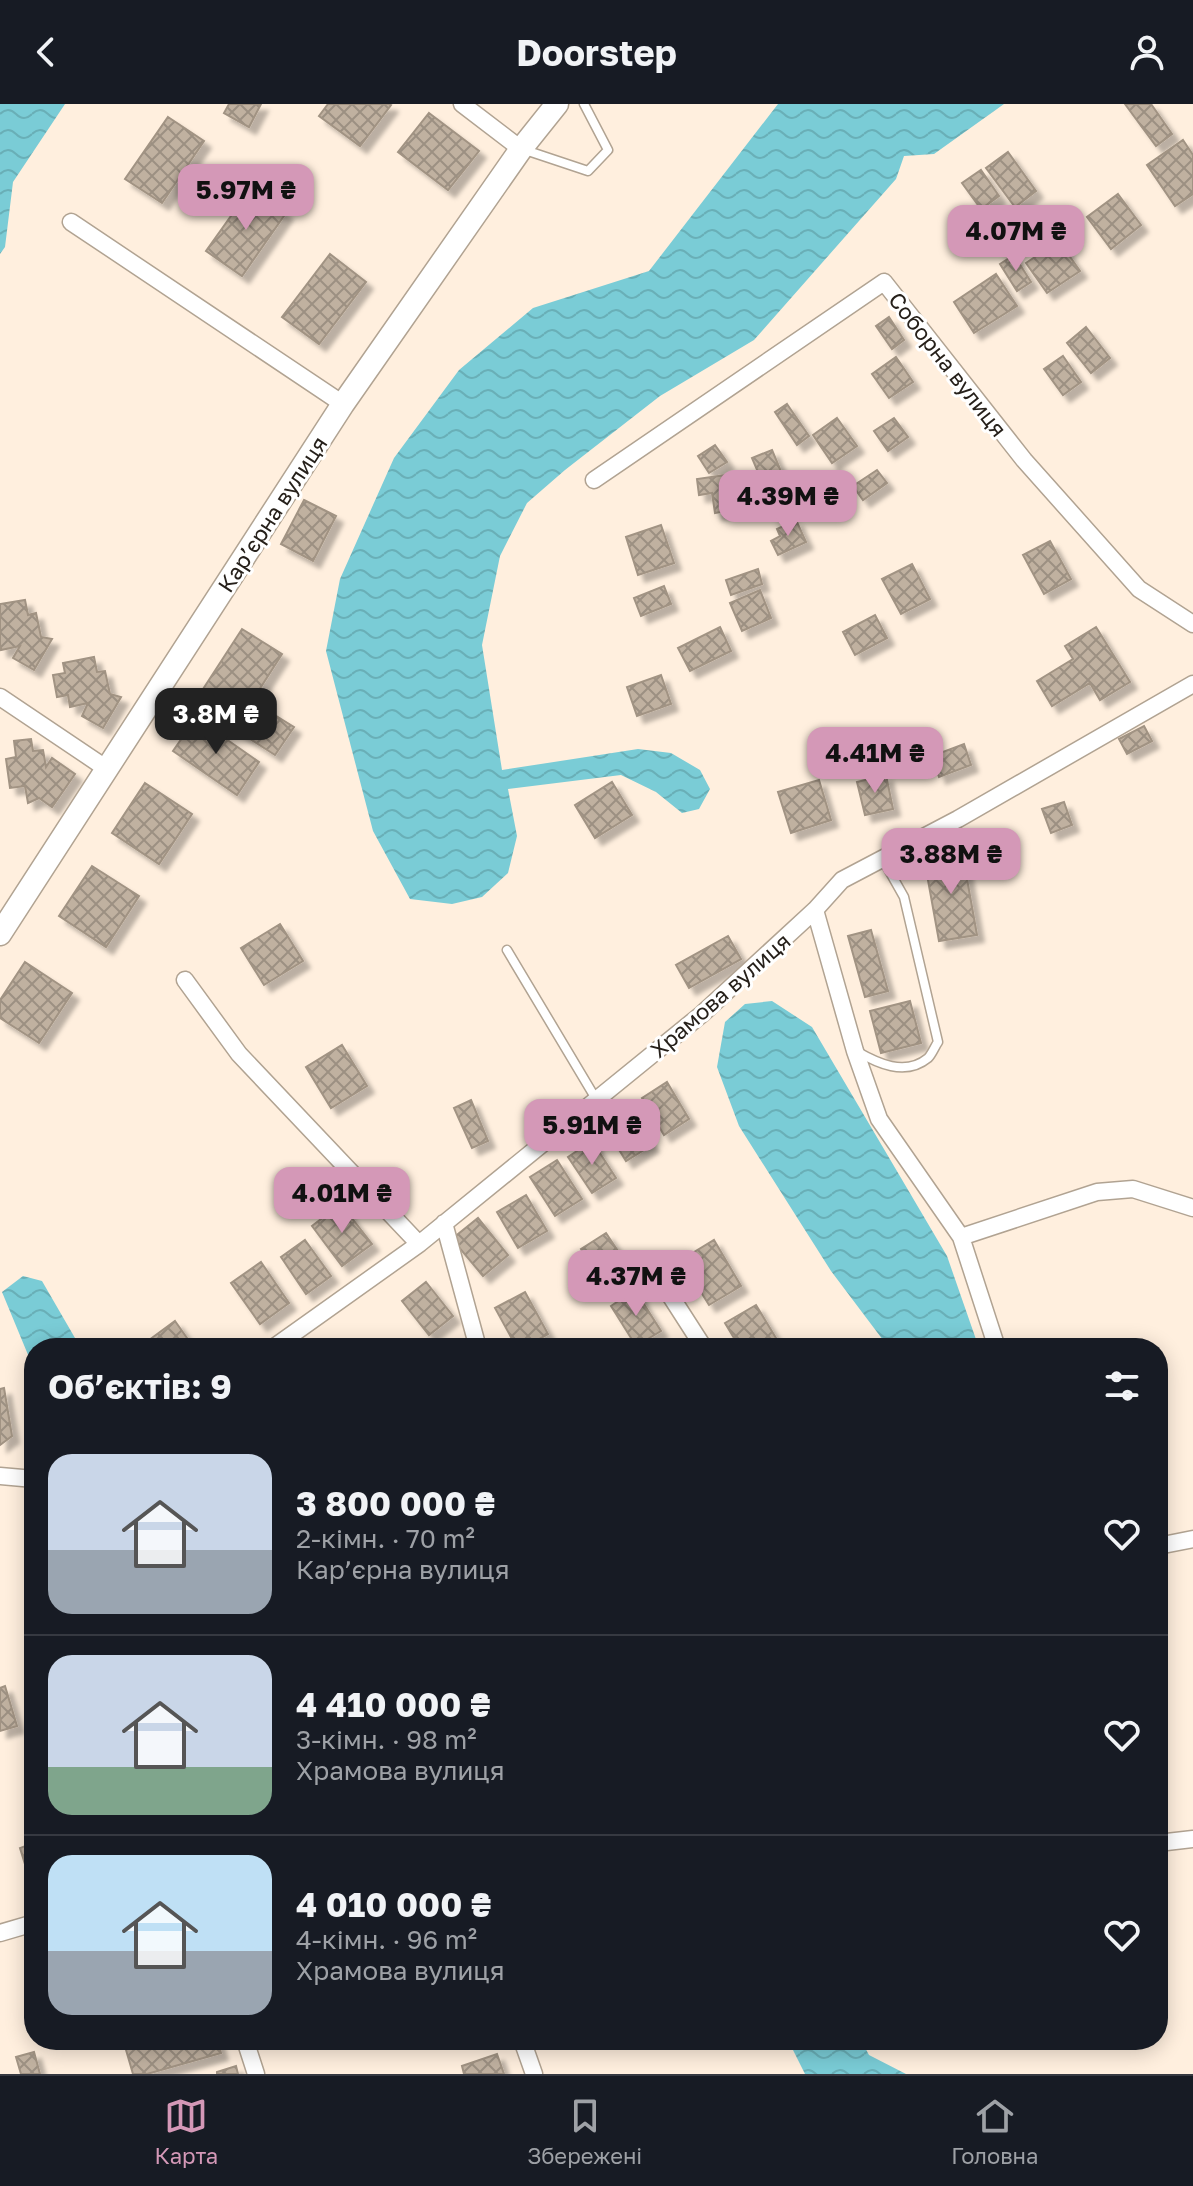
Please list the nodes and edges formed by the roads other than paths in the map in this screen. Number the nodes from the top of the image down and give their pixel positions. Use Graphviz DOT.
graph roads {
  1 [pos="462,104"];
  2 [pos="557,104"];
  3 [pos="584,104"];
  4 [pos="521,149"];
  5 [pos="71,222"];
  6 [pos="343,404"];
  7 [pos="594,480"];
  8 [pos="1193,624"];
  9 [pos="1193,684"];
  10 [pos="0,697"];
  11 [pos="107,769"];
  12 [pos="882,857"];
  13 [pos="815,910"];
  14 [pos="0,934"];
  15 [pos="507,950"];
  16 [pos="185,980"];
  17 [pos="855,1051"];
  18 [pos="597,1100"];
  19 [pos="1193,1208"];
  20 [pos="444,1223"];
  21 [pos="961,1237"];
  22 [pos="419,1244"];
  23 [pos="659,1278"];
  24 [pos="287,1338"];
  25 [pos="475,1338"];
  26 [pos="698,1338"];
  27 [pos="994,1338"];
  28 [pos="0,1476"];
  29 [pos="24,1478"];
  30 [pos="1193,1539"];
  31 [pos="1168,1544"];
  32 [pos="1193,1839"];
  33 [pos="1168,1842"];
  34 [pos="24,1926"];
  35 [pos="0,1933"];
  36 [pos="248,2050"];
  37 [pos="526,2050"];
  38 [pos="256,2074"];
  39 [pos="534,2074"];
  1 -- 4 [label="street"];
  2 -- 4 [label="street, Карʼєрна вулиця"];
  3 -- 4 [label="lane"];
  4 -- 6 [label="street, Карʼєрна вулиця"];
  5 -- 6 [label="street"];
  6 -- 11 [label="street, Карʼєрна вулиця"];
  7 -- 8 [label="street, Соборна вулиця"];
  9 -- 12 [label="street, Храмова вулиця"];
  10 -- 11 [label="street"];
  11 -- 14 [label="street, Карʼєрна вулиця"];
  12 -- 13 [label="street, Храмова вулиця"];
  12 -- 17 [label="lane"];
  13 -- 17 [label="street"];
  13 -- 18 [label="street, Храмова вулиця"];
  15 -- 18 [label="lane"];
  16 -- 22 [label="street"];
  17 -- 21 [label="street"];
  18 -- 20 [label="street, Храмова вулиця"];
  19 -- 21 [label="street"];
  20 -- 22 [label="street, Храмова вулиця"];
  20 -- 25 [label="street"];
  21 -- 27 [label="street"];
  22 -- 24 [label="street, Храмова вулиця"];
  23 -- 26 [label="street"];
  28 -- 29 [label="street"];
  30 -- 31 [label="street"];
  32 -- 33 [label="street"];
  34 -- 35 [label="street"];
  36 -- 38 [label="street"];
  37 -- 39 [label="street"];
}
